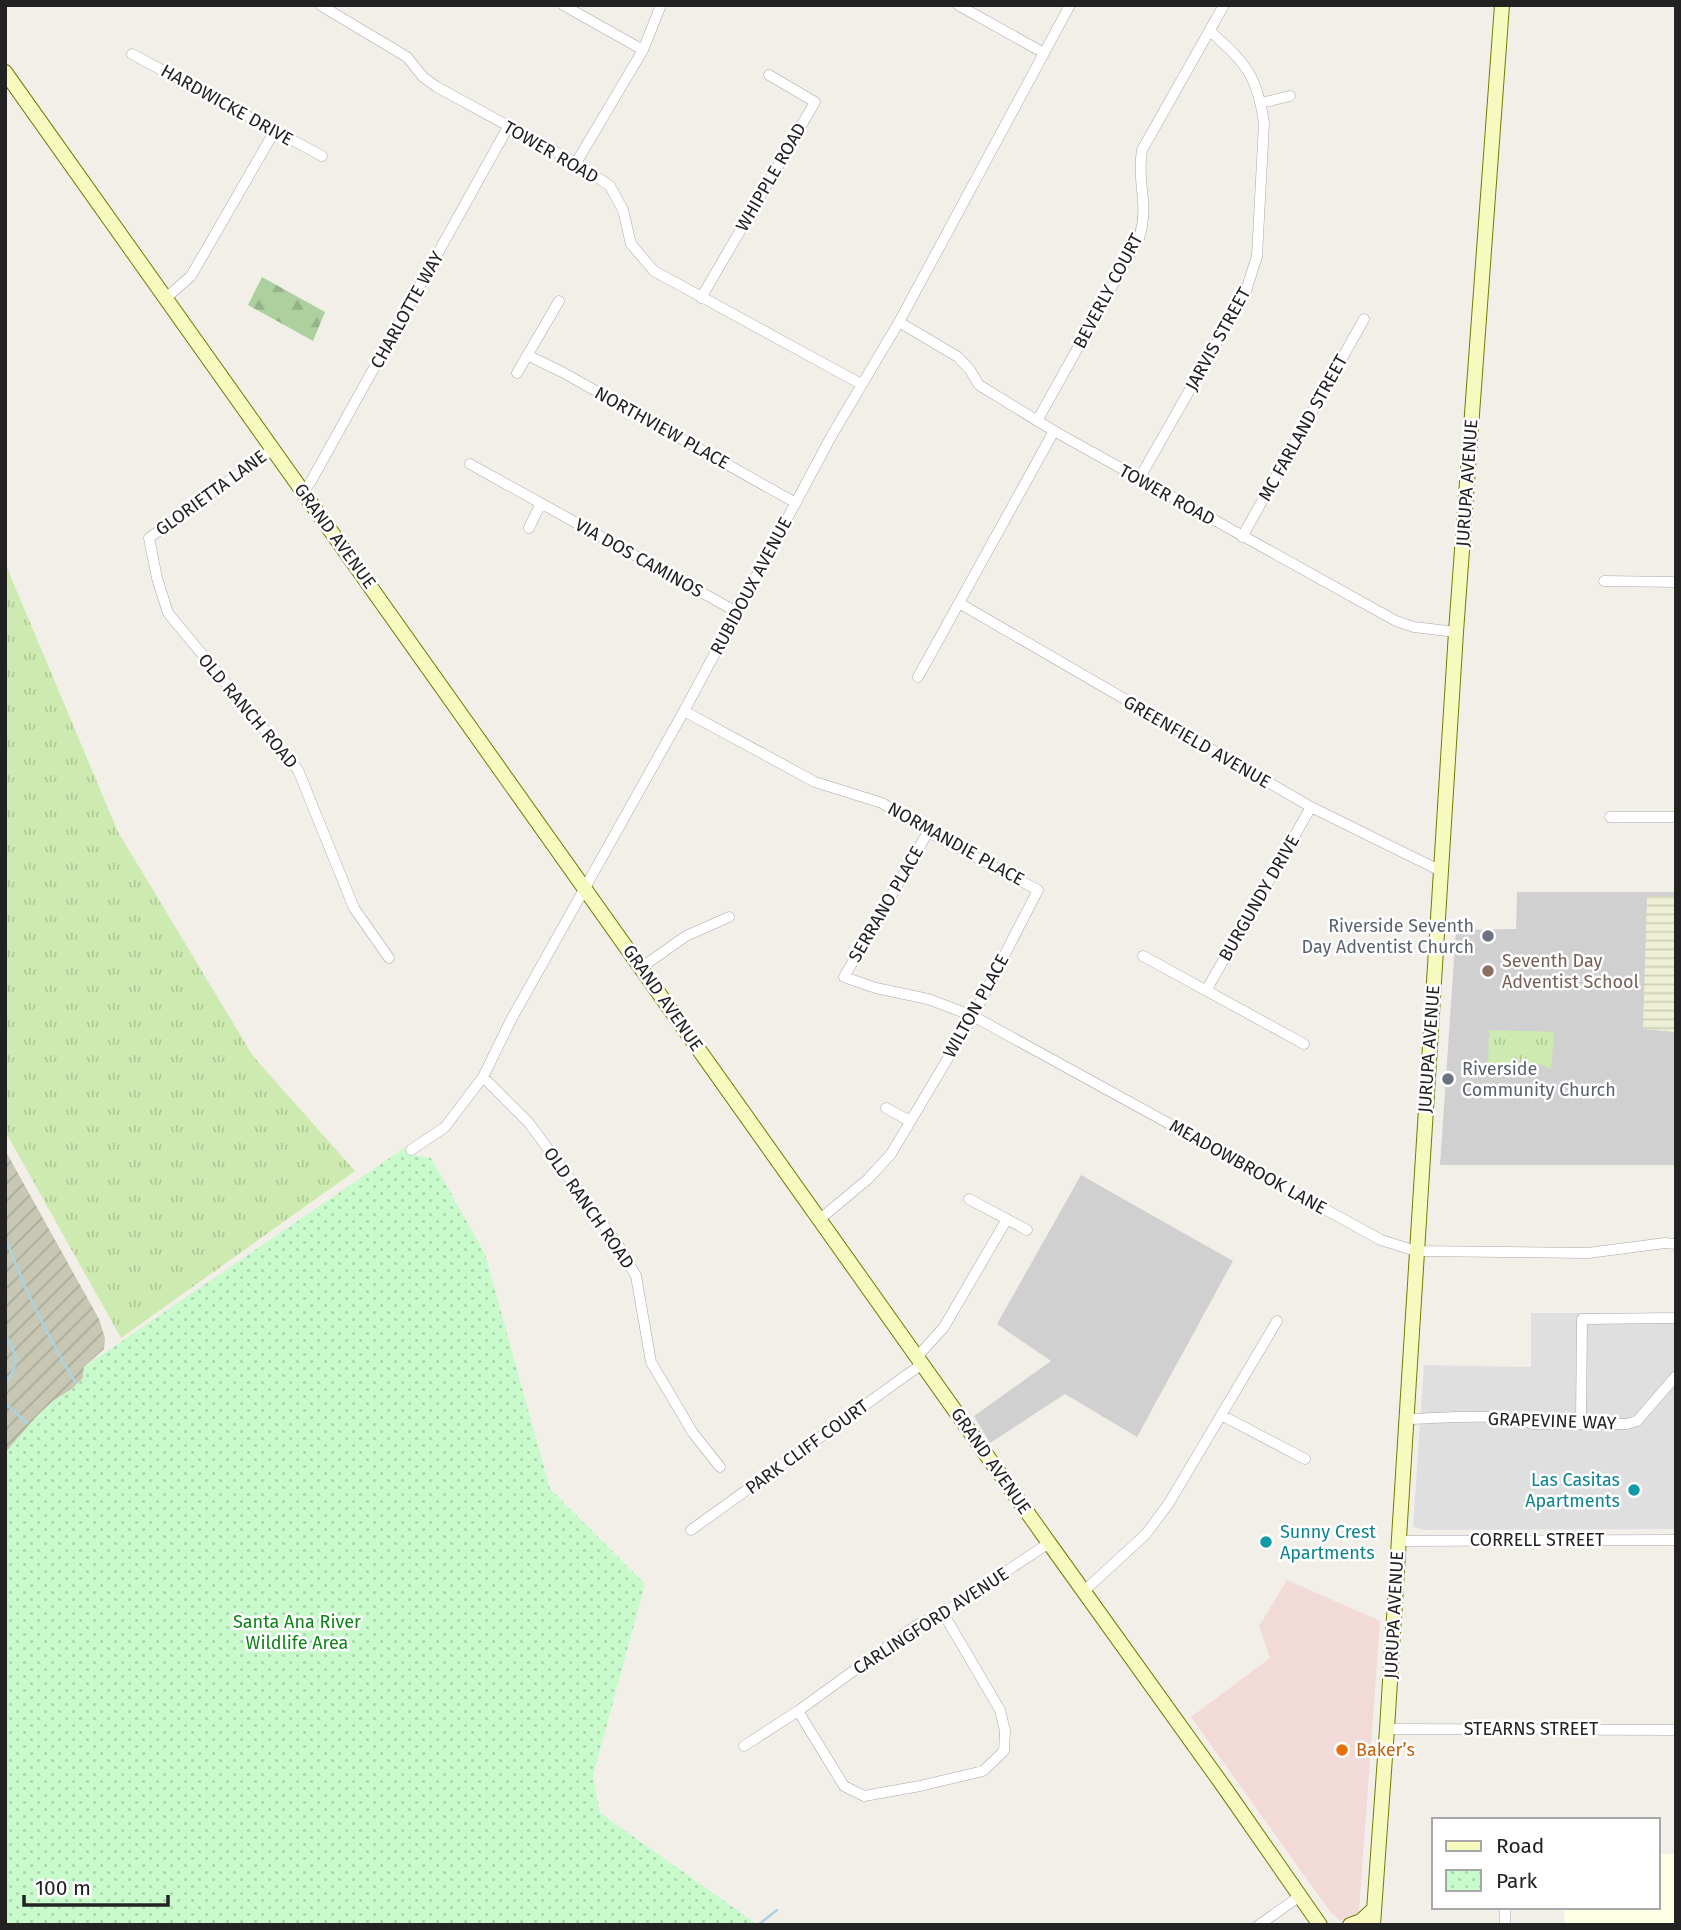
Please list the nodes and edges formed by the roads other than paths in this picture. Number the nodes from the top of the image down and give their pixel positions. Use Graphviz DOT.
graph roads {
  1 [pos="320,5"];
  2 [pos="563,5"];
  3 [pos="660,5"];
  4 [pos="958,5"];
  5 [pos="1070,5"];
  6 [pos="1224,5"];
  7 [pos="1502,5"];
  8 [pos="1210,31"];
  9 [pos="643,50"];
  10 [pos="1044,53"];
  11 [pos="132,54"];
  12 [pos="5,72"];
  13 [pos="769,75"];
  14 [pos="1290,96"];
  15 [pos="1261,103"];
  16 [pos="508,127"];
  17 [pos="274,132"];
  18 [pos="322,156"];
  19 [pos="576,163"];
  20 [pos="167,297"];
  21 [pos="701,298"];
  22 [pos="559,300"];
  23 [pos="1364,319"];
  24 [pos="899,322"];
  25 [pos="527,355"];
  26 [pos="517,373"];
  27 [pos="861,384"];
  28 [pos="1037,421"];
  29 [pos="1054,431"];
  30 [pos="273,449"];
  31 [pos="470,464"];
  32 [pos="1139,479"];
  33 [pos="303,491"];
  34 [pos="541,503"];
  35 [pos="796,503"];
  36 [pos="529,528"];
  37 [pos="1242,537"];
  38 [pos="149,538"];
  39 [pos="1604,581"];
  40 [pos="1676,582"];
  41 [pos="959,603"];
  42 [pos="737,612"];
  43 [pos="1456,632"];
  44 [pos="918,677"];
  45 [pos="684,710"];
  46 [pos="1311,807"];
  47 [pos="1610,817"];
  48 [pos="1676,817"];
  49 [pos="928,832"];
  50 [pos="1441,871"];
  51 [pos="585,886"];
  52 [pos="1038,890"];
  53 [pos="729,917"];
  54 [pos="1143,956"];
  55 [pos="389,958"];
  56 [pos="642,967"];
  57 [pos="844,977"];
  58 [pos="1207,989"];
  59 [pos="973,1016"];
  60 [pos="1304,1044"];
  61 [pos="483,1077"];
  62 [pos="887,1108"];
  63 [pos="910,1121"];
  64 [pos="411,1150"];
  65 [pos="969,1199"];
  66 [pos="820,1219"];
  67 [pos="1007,1219"];
  68 [pos="1027,1230"];
  69 [pos="1676,1244"];
  70 [pos="1416,1251"];
  71 [pos="1676,1318"];
  72 [pos="1277,1321"];
  73 [pos="920,1360"];
  74 [pos="1676,1376"];
  75 [pos="1221,1415"];
  76 [pos="1406,1419"];
  77 [pos="1581,1424"];
  78 [pos="1305,1459"];
  79 [pos="720,1467"];
  80 [pos="691,1530"];
  81 [pos="1676,1540"];
  82 [pos="1398,1541"];
  83 [pos="1049,1543"];
  84 [pos="1084,1591"];
  85 [pos="943,1613"];
  86 [pos="797,1711"];
  87 [pos="1387,1730"];
  88 [pos="1676,1730"];
  89 [pos="744,1746"];
  90 [pos="1300,1896"];
  91 [pos="1374,1909"];
  92 [pos="1259,1925"];
  93 [pos="1320,1925"];
  94 [pos="1350,1925"];
  95 [pos="1373,1925"];
  1 -- 16 [label="street, TOWER ROAD"];
  2 -- 9 [label="street"];
  3 -- 9 [label="street"];
  4 -- 10 [label="street"];
  5 -- 10 [label="street, RUBIDOUX AVENUE"];
  6 -- 8 [label="street, BEVERLY COURT"];
  7 -- 43 [label="street, JURUPA AVENUE"];
  8 -- 15 [label="street, JARVIS STREET"];
  8 -- 28 [label="street, BEVERLY COURT"];
  9 -- 19 [label="street"];
  10 -- 24 [label="street, RUBIDOUX AVENUE"];
  11 -- 17 [label="street, HARDWICKE DRIVE"];
  12 -- 20 [label="street, GRAND AVENUE"];
  13 -- 21 [label="street, WHIPPLE ROAD"];
  14 -- 15 [label="street"];
  15 -- 32 [label="street, JARVIS STREET"];
  16 -- 19 [label="street, TOWER ROAD"];
  16 -- 33 [label="street, CHARLOTTE WAY"];
  17 -- 18 [label="street, HARDWICKE DRIVE"];
  17 -- 20 [label="street"];
  19 -- 21 [label="street, TOWER ROAD"];
  20 -- 30 [label="street, GRAND AVENUE"];
  21 -- 27 [label="street, TOWER ROAD"];
  22 -- 25 [label="street"];
  23 -- 37 [label="street, MC FARLAND STREET"];
  24 -- 27 [label="street, RUBIDOUX AVENUE"];
  24 -- 28 [label="street, TOWER ROAD"];
  25 -- 26 [label="street"];
  25 -- 35 [label="street, NORTHVIEW PLACE"];
  27 -- 35 [label="street, RUBIDOUX AVENUE"];
  28 -- 29 [label="street, TOWER ROAD"];
  29 -- 32 [label="street, TOWER ROAD"];
  29 -- 41 [label="street"];
  30 -- 33 [label="street, GRAND AVENUE"];
  30 -- 38 [label="street, GLORIETTA LANE"];
  31 -- 34 [label="street, VIA DOS CAMINOS"];
  32 -- 37 [label="street, TOWER ROAD"];
  33 -- 51 [label="street, GRAND AVENUE"];
  34 -- 36 [label="street"];
  34 -- 42 [label="street, VIA DOS CAMINOS"];
  35 -- 42 [label="street, RUBIDOUX AVENUE"];
  37 -- 43 [label="street, TOWER ROAD"];
  38 -- 55 [label="street, OLD RANCH ROAD"];
  39 -- 40 [label="street"];
  41 -- 44 [label="street"];
  41 -- 46 [label="street, GREENFIELD AVENUE"];
  42 -- 45 [label="street, RUBIDOUX AVENUE"];
  43 -- 50 [label="street, JURUPA AVENUE"];
  45 -- 49 [label="street, NORMANDIE PLACE"];
  45 -- 51 [label="street, RUBIDOUX AVENUE"];
  46 -- 50 [label="street, GREENFIELD AVENUE"];
  46 -- 58 [label="street, BURGUNDY DRIVE"];
  47 -- 48 [label="street"];
  49 -- 52 [label="street, NORMANDIE PLACE"];
  49 -- 57 [label="street, SERRANO PLACE"];
  50 -- 70 [label="street, JURUPA AVENUE"];
  51 -- 56 [label="street, GRAND AVENUE"];
  51 -- 61 [label="street, RUBIDOUX AVENUE"];
  52 -- 59 [label="street, WILTON PLACE"];
  53 -- 56 [label="street"];
  54 -- 58 [label="street"];
  56 -- 66 [label="street, GRAND AVENUE"];
  57 -- 59 [label="street, MEADOWBROOK LANE"];
  58 -- 60 [label="street"];
  59 -- 63 [label="street, WILTON PLACE"];
  59 -- 70 [label="street, MEADOWBROOK LANE"];
  61 -- 64 [label="street, RUBIDOUX AVENUE"];
  61 -- 79 [label="street, OLD RANCH ROAD"];
  62 -- 63 [label="street"];
  63 -- 66 [label="street, WILTON PLACE"];
  65 -- 67 [label="street"];
  66 -- 73 [label="street, GRAND AVENUE"];
  67 -- 68 [label="street"];
  67 -- 73 [label="street, PARK CLIFF COURT"];
  69 -- 70 [label="street, MEADOWBROOK LANE"];
  70 -- 76 [label="street, JURUPA AVENUE"];
  71 -- 77 [label="street"];
  72 -- 75 [label="street"];
  73 -- 80 [label="street, PARK CLIFF COURT"];
  73 -- 83 [label="street, GRAND AVENUE"];
  74 -- 77 [label="street, GRAPEVINE WAY"];
  75 -- 78 [label="street"];
  75 -- 84 [label="street"];
  76 -- 77 [label="street, GRAPEVINE WAY"];
  76 -- 82 [label="street, JURUPA AVENUE"];
  81 -- 82 [label="street, CORRELL STREET"];
  82 -- 87 [label="street, JURUPA AVENUE"];
  83 -- 84 [label="street, GRAND AVENUE"];
  83 -- 85 [label="street, CARLINGFORD AVENUE"];
  84 -- 90 [label="street, GRAND AVENUE"];
  85 -- 86 [label="street, CARLINGFORD AVENUE"];
  85 -- 86 [label="street"];
  86 -- 89 [label="street, CARLINGFORD AVENUE"];
  87 -- 88 [label="street, STEARNS STREET"];
  87 -- 91 [label="street, JURUPA AVENUE"];
  90 -- 92 [label="street"];
  90 -- 93 [label="street, GRAND AVENUE"];
  91 -- 94 [label="street"];
  91 -- 95 [label="street, JURUPA AVENUE"];
}
